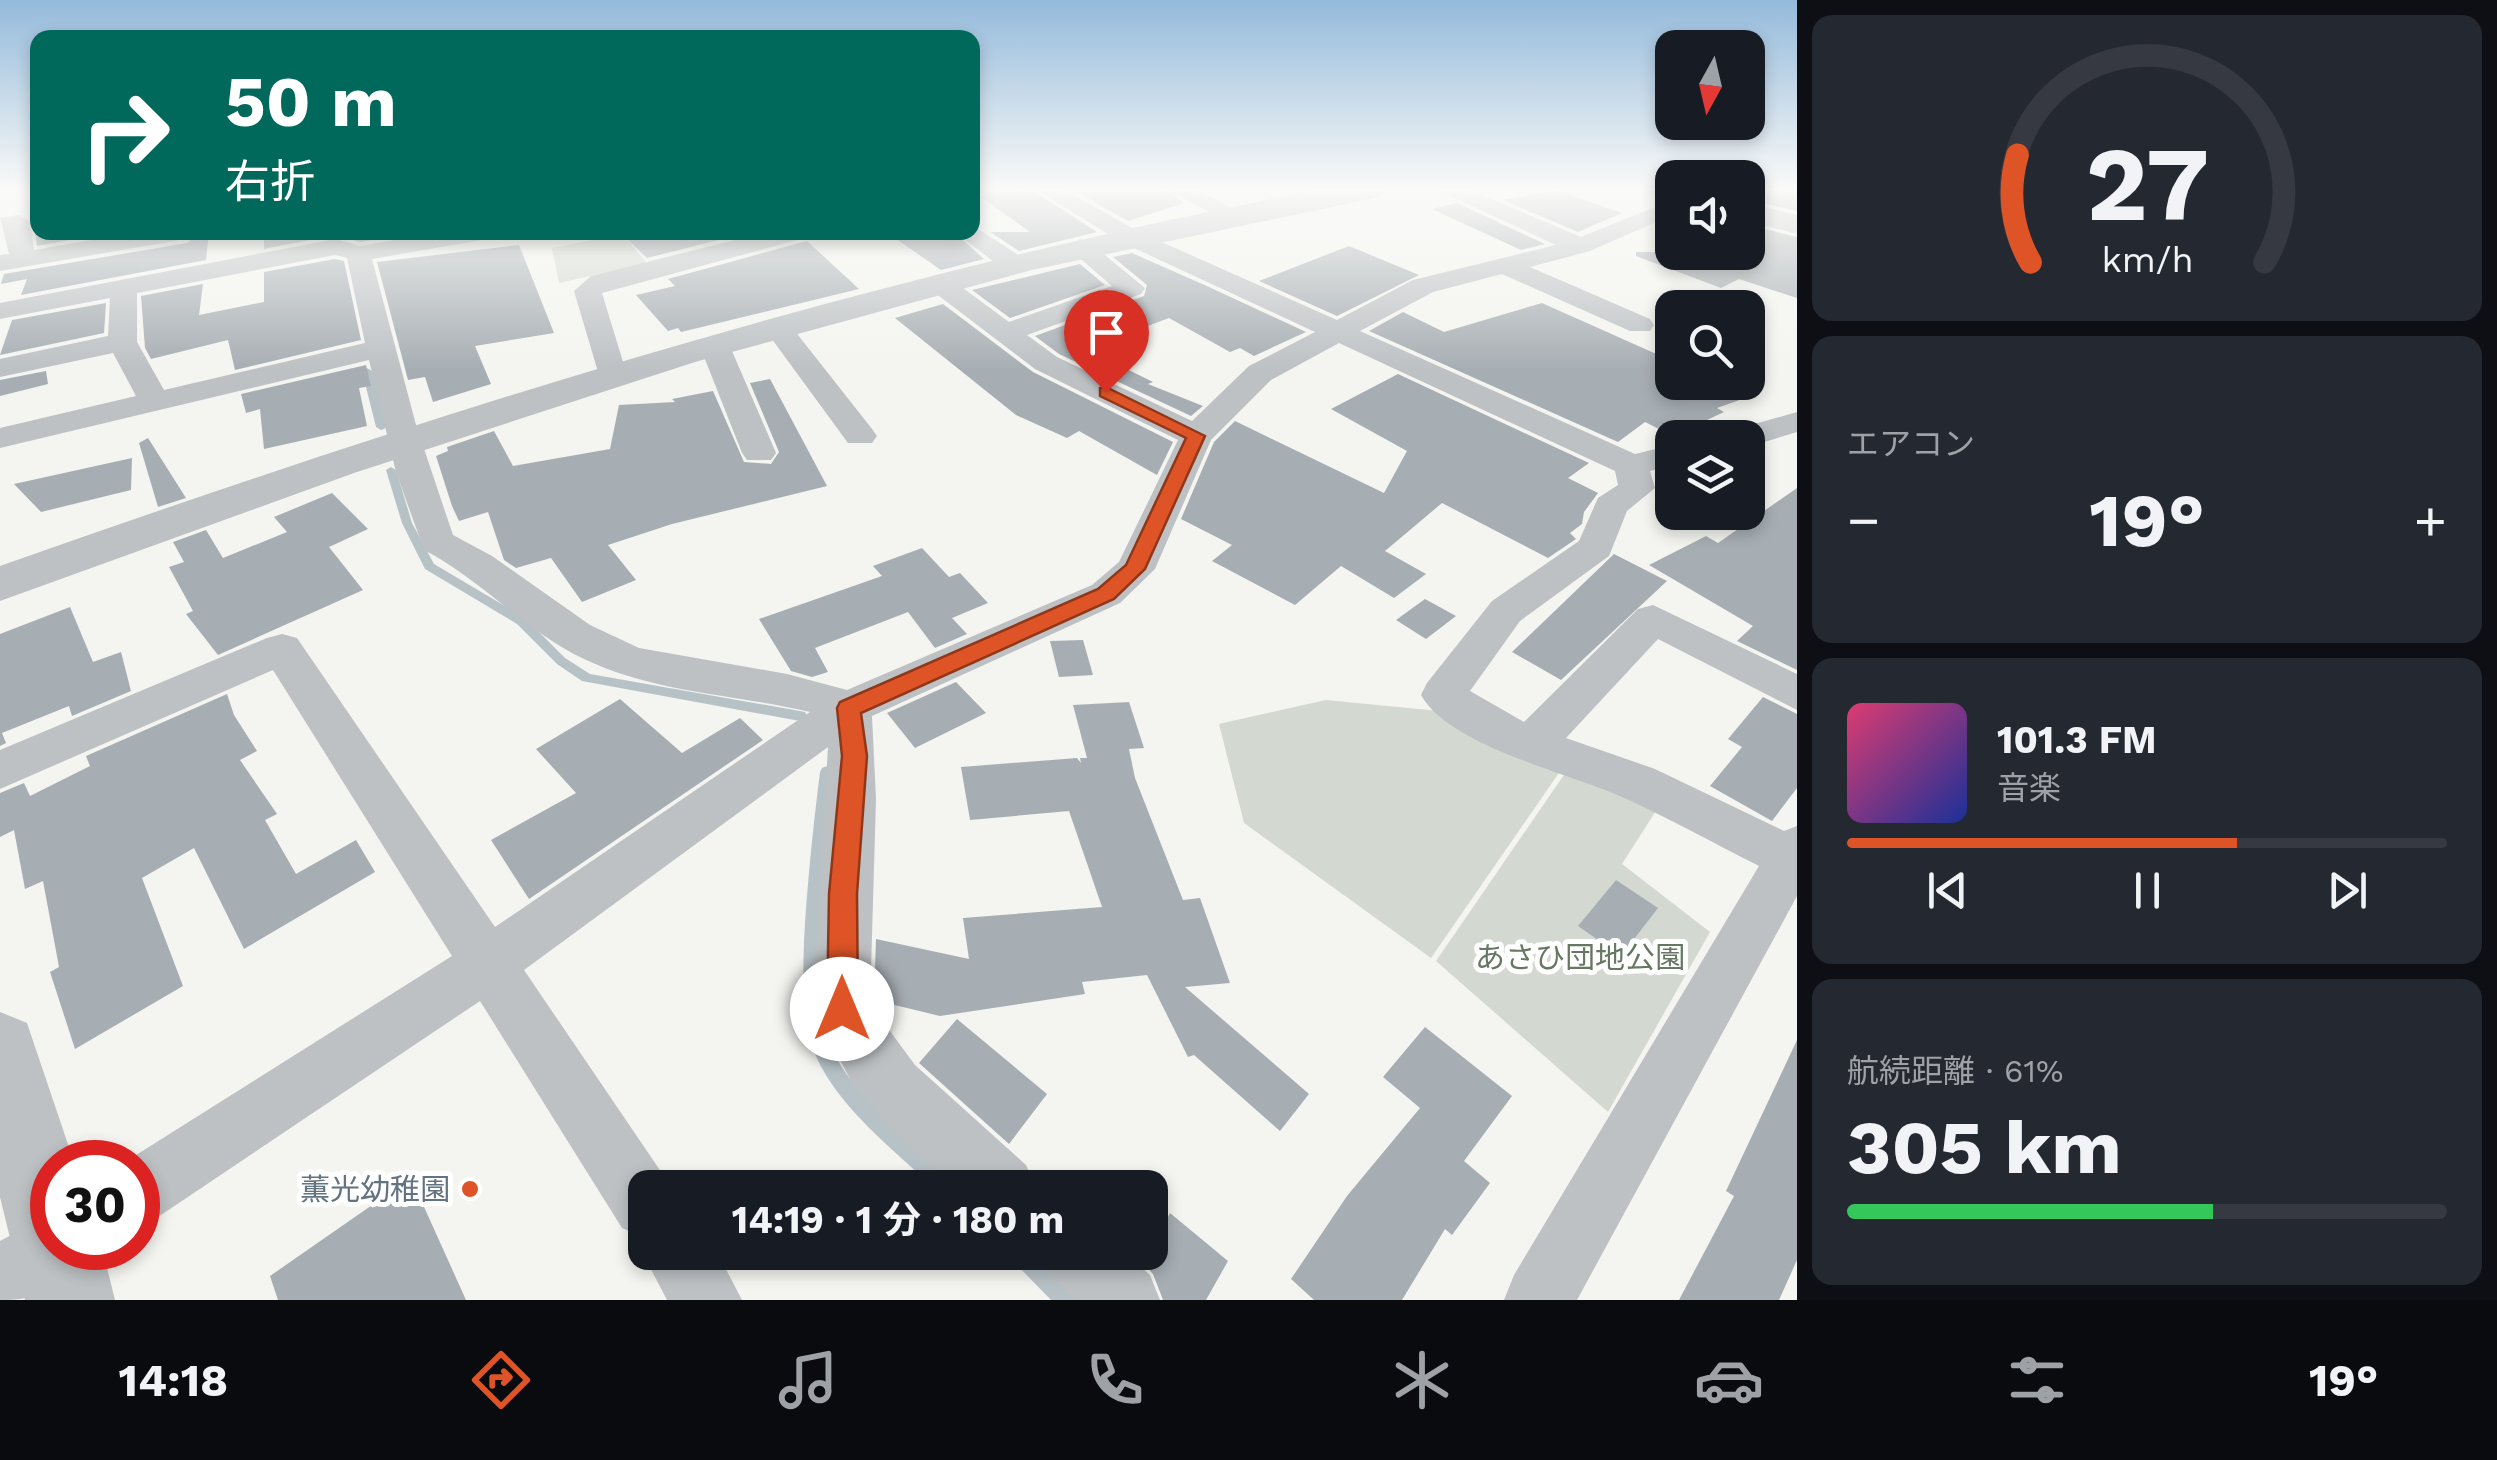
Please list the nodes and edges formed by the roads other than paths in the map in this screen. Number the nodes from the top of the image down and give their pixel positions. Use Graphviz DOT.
graph roads {
  1 [pos="85,249"];
  2 [pos="325,249"];
  3 [pos="346,249"];
  4 [pos="733,249"];
  5 [pos="993,249"];
  6 [pos="1074,249"];
  7 [pos="1082,249"];
  8 [pos="1157,249"];
  9 [pos="1569,249"];
  10 [pos="11,261"];
  11 [pos="1014,264"];
  12 [pos="1504,265"];
  13 [pos="939,283"];
  14 [pos="124,286"];
  15 [pos="0,310"];
  16 [pos="1640,324"];
  17 [pos="777,326"];
  18 [pos="1337,328"];
  19 [pos="1005,334"];
  20 [pos="122,342"];
  21 [pos="714,344"];
  22 [pos="381,348"];
  23 [pos="0,368"];
  24 [pos="612,375"];
  25 [pos="156,403"];
  26 [pos="860,436"];
  27 [pos="1196,436"];
  28 [pos="0,438"];
  29 [pos="402,443"];
  30 [pos="759,453"];
  31 [pos="1652,460"];
  32 [pos="0,584"];
  33 [pos="1797,694"];
  34 [pos="849,708"];
  35 [pos="1532,744"];
  36 [pos="0,770"];
  37 [pos="1795,855"];
  38 [pos="488,963"];
  39 [pos="0,1050"];
  40 [pos="30,1154"];
  41 [pos="984,1170"];
  42 [pos="160,1178"];
  43 [pos="628,1179"];
  44 [pos="30,1263"];
  45 [pos="62,1270"];
  46 [pos="688,1270"];
  47 [pos="1093,1270"];
  48 [pos="0,1282"];
  49 [pos="70,1300"];
  50 [pos="707,1300"];
  51 [pos="1125,1300"];
  52 [pos="1539,1300"];
  1 -- 10 [label="street"];
  2 -- 14 [label="street"];
  3 -- 22 [label="street"];
  4 -- 24 [label="street"];
  5 -- 11 [label="street"];
  6 -- 11 [label="street"];
  7 -- 19 [label="street"];
  8 -- 18 [label="street"];
  9 -- 12 [label="street"];
  11 -- 13 [label="street"];
  12 -- 16 [label="street"];
  12 -- 18 [label="street"];
  13 -- 17 [label="street"];
  13 -- 19 [label="street"];
  14 -- 15 [label="street"];
  14 -- 20 [label="street"];
  17 -- 21 [label="street"];
  17 -- 26 [label="street"];
  18 -- 27 [label="street"];
  18 -- 31 [label="street"];
  19 -- 27 [label="street"];
  20 -- 23 [label="street"];
  20 -- 25 [label="street"];
  21 -- 24 [label="street"];
  21 -- 30 [label="street"];
  22 -- 25 [label="street"];
  22 -- 29 [label="street"];
  24 -- 29 [label="street"];
  25 -- 28 [label="street"];
  27 -- 34 [label="street"];
  29 -- 32 [label="street"];
  29 -- 34 [label="street"];
  31 -- 35 [label="street"];
  33 -- 35 [label="street"];
  34 -- 38 [label="street"];
  34 -- 41 [label="street"];
  35 -- 37 [label="street"];
  36 -- 38 [label="street"];
  37 -- 52 [label="street"];
  38 -- 42 [label="street"];
  38 -- 43 [label="street"];
  39 -- 40 [label="street"];
  44 -- 48 [label="street"];
  45 -- 49 [label="street"];
  46 -- 50 [label="street"];
  47 -- 51 [label="street"];
}
